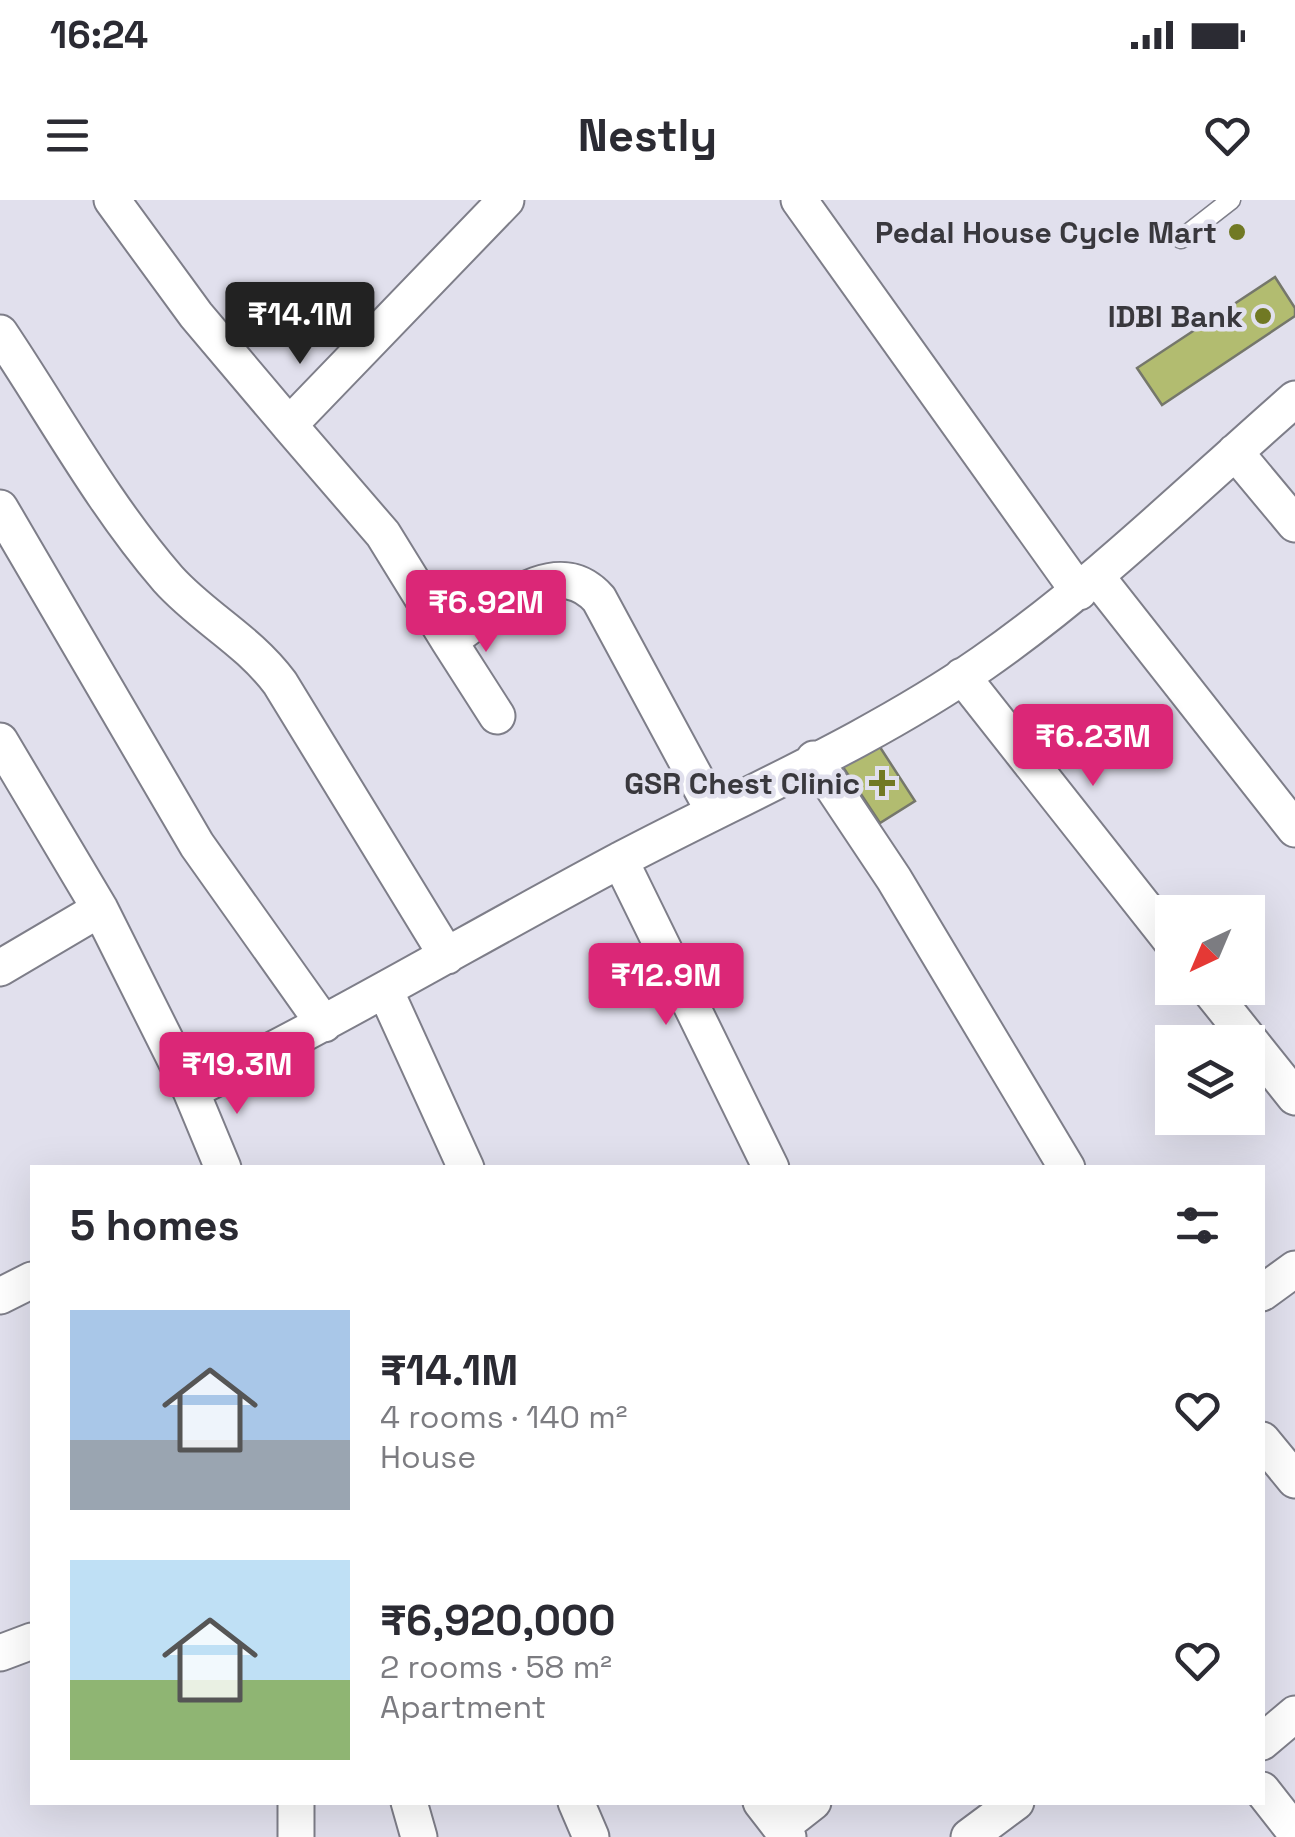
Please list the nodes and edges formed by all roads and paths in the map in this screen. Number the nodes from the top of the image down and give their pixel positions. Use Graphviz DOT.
graph roads {
  1 [pos="112,200"];
  2 [pos="506,200"];
  3 [pos="798,200"];
  4 [pos="1230,200"];
  5 [pos="1181,239"];
  6 [pos="6,355"];
  7 [pos="1295,400"];
  8 [pos="290,424"];
  9 [pos="1234,452"];
  10 [pos="0,508"];
  11 [pos="1295,524"];
  12 [pos="1088,584"];
  13 [pos="449,641"];
  14 [pos="962,676"];
  15 [pos="497,716"];
  16 [pos="0,741"];
  17 [pos="814,760"];
  18 [pos="714,812"];
  19 [pos="1295,829"];
  20 [pos="620,860"];
  21 [pos="100,909"];
  22 [pos="1155,920"];
  23 [pos="447,956"];
  24 [pos="0,968"];
  25 [pos="385,990"];
  26 [pos="1222,1005"];
  27 [pos="324,1024"];
  28 [pos="191,1091"];
  29 [pos="1295,1097"];
  30 [pos="222,1165"];
  31 [pos="465,1165"];
  32 [pos="769,1165"];
  33 [pos="1064,1165"];
  34 [pos="1295,1269"];
  35 [pos="30,1281"];
  36 [pos="1265,1291"];
  37 [pos="0,1296"];
  38 [pos="1265,1444"];
  39 [pos="1295,1480"];
  40 [pos="30,1642"];
  41 [pos="0,1653"];
  42 [pos="1295,1714"];
  43 [pos="1265,1739"];
  44 [pos="1265,1794"];
  45 [pos="296,1805"];
  46 [pos="409,1805"];
  47 [pos="577,1805"];
  48 [pos="808,1805"];
  49 [pos="1015,1816"];
  50 [pos="777,1822"];
  51 [pos="1295,1832"];
  52 [pos="296,1837"];
  53 [pos="419,1837"];
  54 [pos="591,1837"];
  55 [pos="969,1837"];
  1 -- 8 [label="street"];
  2 -- 8 [label="street"];
  3 -- 12 [label="street"];
  4 -- 5 [label="lane"];
  6 -- 23 [label="street"];
  7 -- 9 [label="street"];
  8 -- 13 [label="street"];
  9 -- 11 [label="street"];
  9 -- 12 [label="street"];
  10 -- 27 [label="street"];
  12 -- 14 [label="street"];
  12 -- 19 [label="street"];
  13 -- 15 [label="street"];
  13 -- 18 [label="street"];
  14 -- 17 [label="street"];
  14 -- 22 [label="street"];
  16 -- 21 [label="street"];
  17 -- 18 [label="street"];
  17 -- 33 [label="street"];
  18 -- 20 [label="street"];
  20 -- 23 [label="street"];
  20 -- 32 [label="street"];
  21 -- 24 [label="street"];
  21 -- 28 [label="street"];
  23 -- 25 [label="street"];
  25 -- 27 [label="street"];
  25 -- 31 [label="street"];
  26 -- 29 [label="street"];
  27 -- 28 [label="street"];
  28 -- 30 [label="street"];
  34 -- 36 [label="street"];
  35 -- 37 [label="street"];
  38 -- 39 [label="street"];
  40 -- 41 [label="street"];
  42 -- 43 [label="street"];
  44 -- 51 [label="street"];
  45 -- 52 [label="street"];
  46 -- 53 [label="street"];
  47 -- 54 [label="street"];
  48 -- 50 [label="street"];
  49 -- 55 [label="street"];
}
